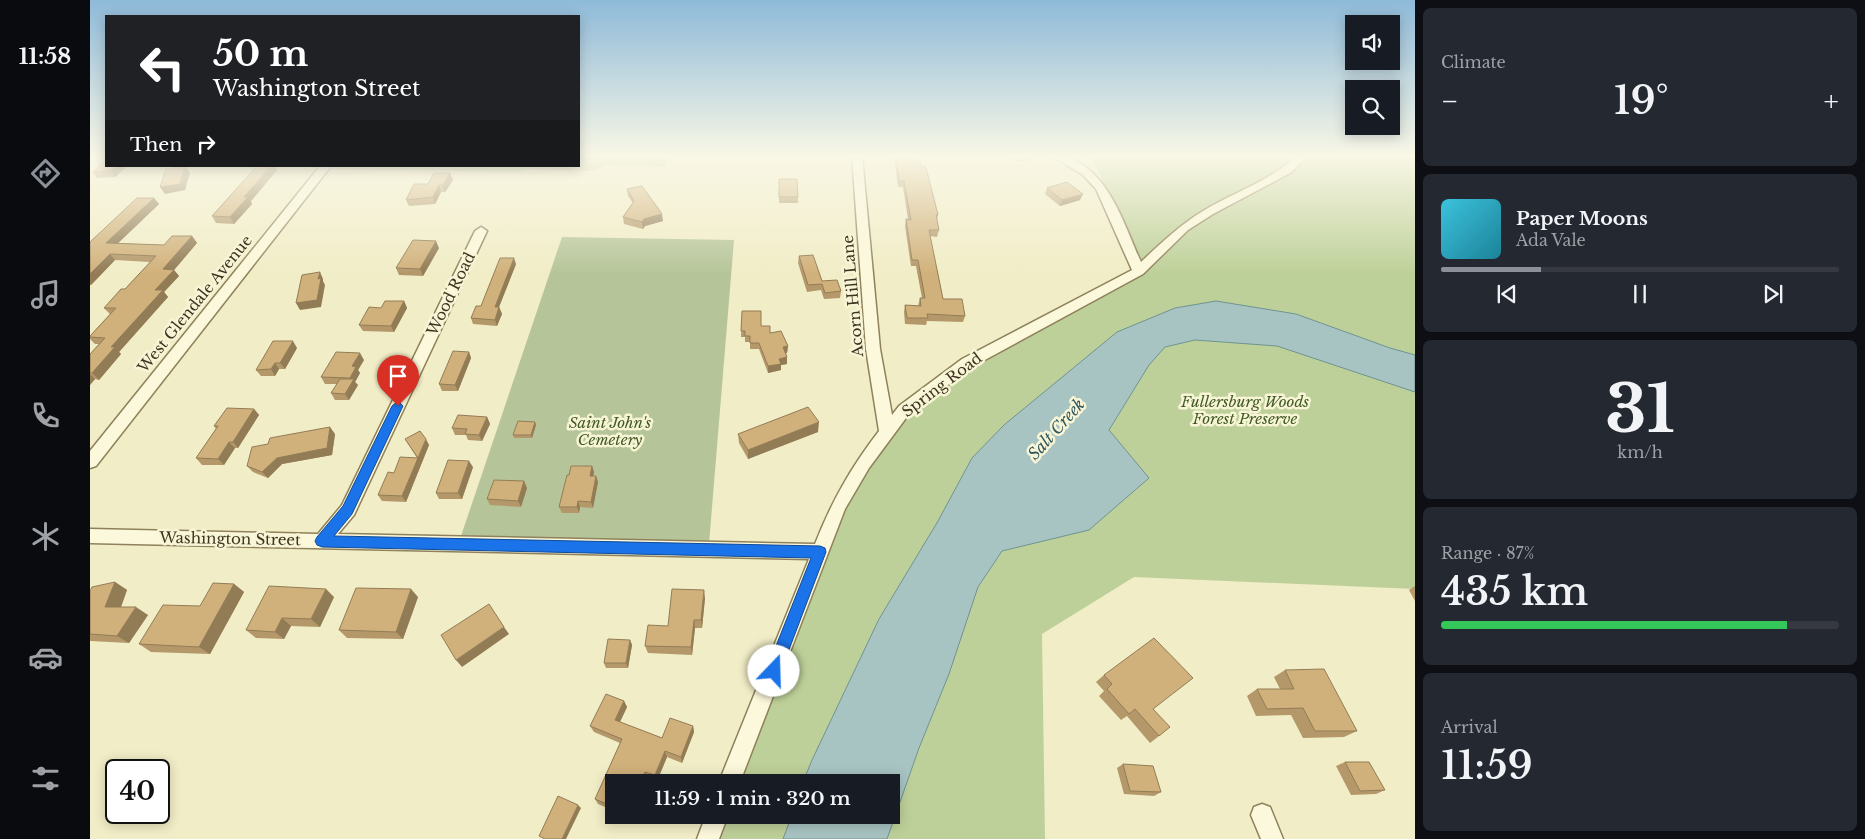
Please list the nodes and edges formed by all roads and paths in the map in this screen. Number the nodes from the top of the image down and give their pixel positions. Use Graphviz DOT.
graph roads {
  1 [pos="303,195"];
  2 [pos="860,195"];
  3 [pos="1104,195"];
  4 [pos="1241,195"];
  5 [pos="481,231"];
  6 [pos="1139,271"];
  7 [pos="886,433"];
  8 [pos="90,462"];
  9 [pos="90,536"];
  10 [pos="322,541"];
  11 [pos="820,552"];
  12 [pos="733,774"];
  13 [pos="1262,815"];
  14 [pos="714,824"];
  15 [pos="708,839"];
  16 [pos="1272,839"];
  1 -- 8 [label="street, West Glendale Avenue"];
  2 -- 7 [label="street, Acorn Hill Lane"];
  3 -- 6 [label="street"];
  4 -- 6 [label="street, Spring Road"];
  5 -- 10 [label="street, Wood Road"];
  6 -- 7 [label="street, Spring Road"];
  7 -- 11 [label="street, Spring Road"];
  9 -- 10 [label="street, Washington Street"];
  10 -- 11 [label="street, Washington Street"];
  11 -- 12 [label="street, Spring Road"];
  13 -- 16 [label="street"];
  14 -- 15 [label="street"];
}
